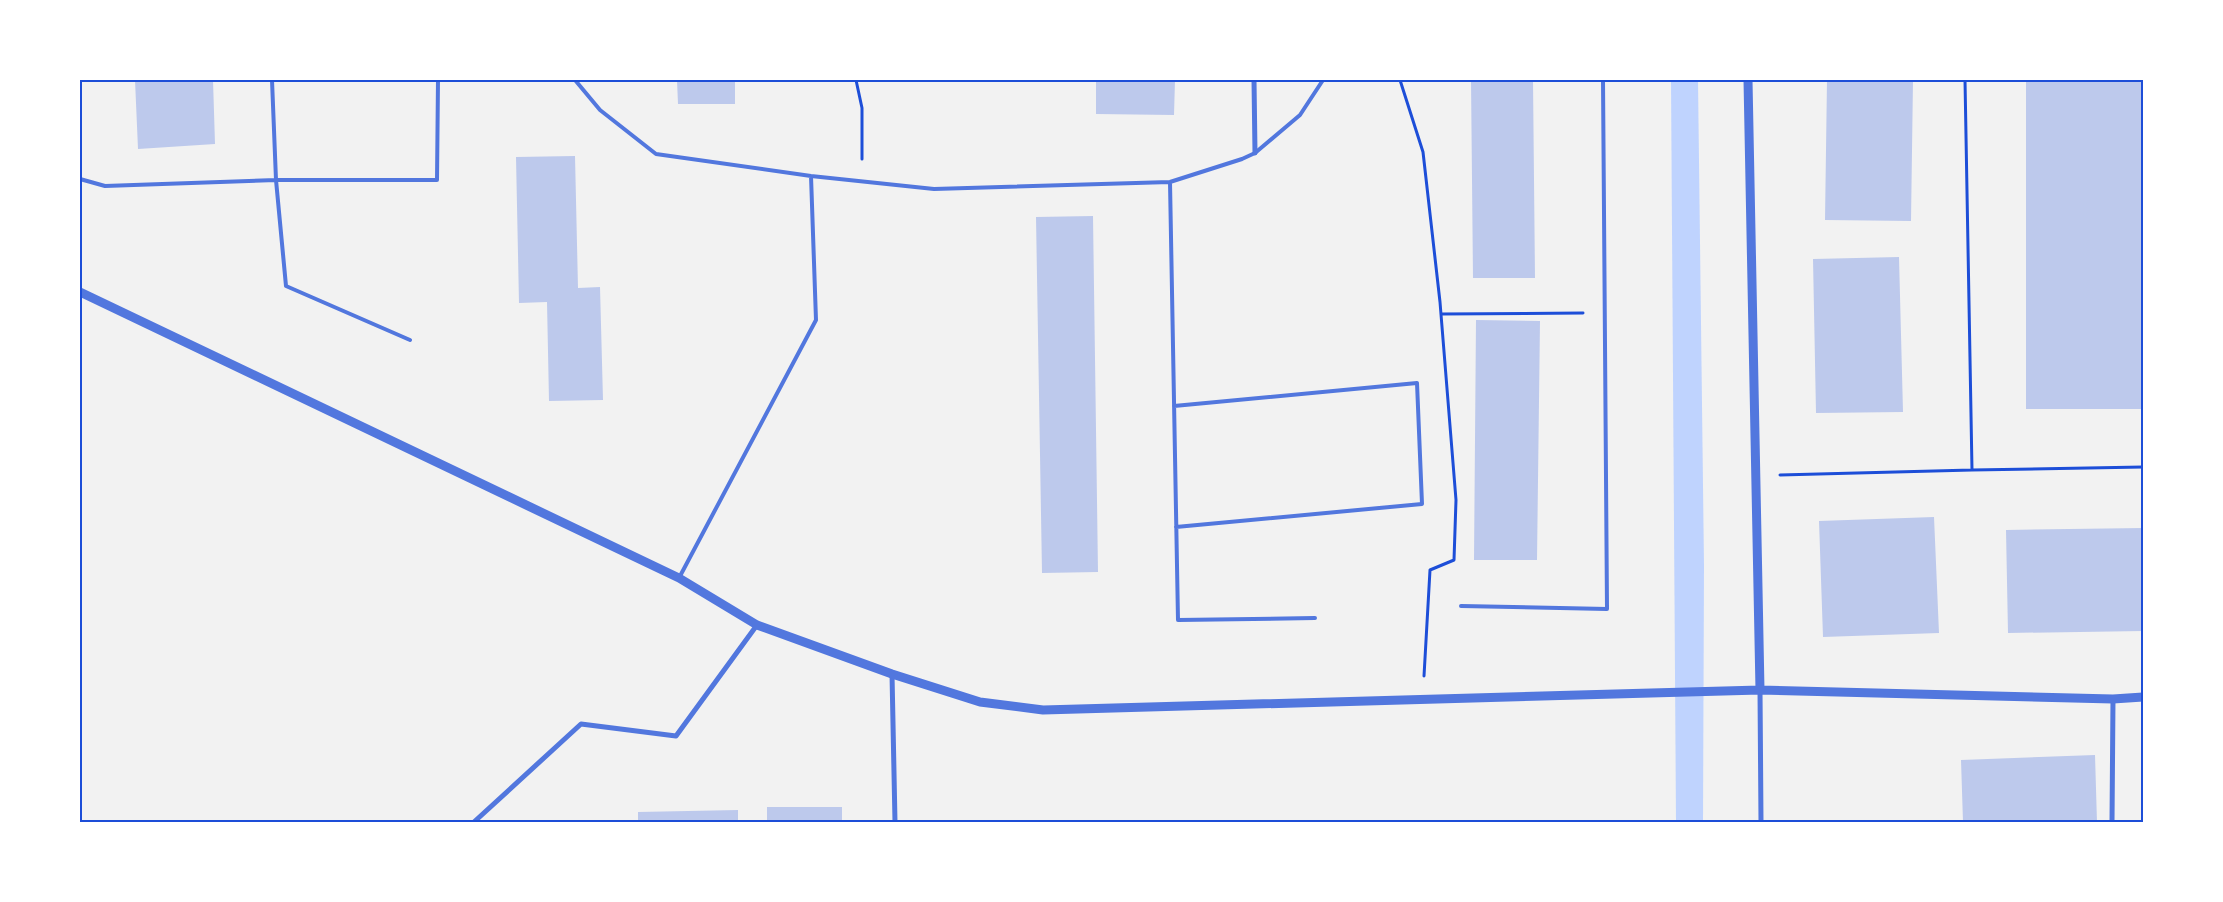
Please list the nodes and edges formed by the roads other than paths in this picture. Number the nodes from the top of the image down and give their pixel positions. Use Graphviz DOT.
graph roads {
  1 [pos="272,80"];
  2 [pos="438,80"];
  3 [pos="574,80"];
  4 [pos="1254,80"];
  5 [pos="1323,80"];
  6 [pos="1603,80"];
  7 [pos="1748,80"];
  8 [pos="1255,153"];
  9 [pos="811,176"];
  10 [pos="80,179"];
  11 [pos="276,180"];
  12 [pos="1170,182"];
  13 [pos="80,292"];
  14 [pos="410,340"];
  15 [pos="1174,406"];
  16 [pos="1176,527"];
  17 [pos="679,578"];
  18 [pos="1461,606"];
  19 [pos="1315,618"];
  20 [pos="756,624"];
  21 [pos="892,674"];
  22 [pos="1760,690"];
  23 [pos="2143,698"];
  24 [pos="2113,699"];
  25 [pos="474,822"];
  26 [pos="895,822"];
  27 [pos="1761,822"];
  28 [pos="2112,822"];
  1 -- 11 [label="lane"];
  2 -- 11 [label="lane"];
  3 -- 9 [label="lane"];
  4 -- 8 [label="street"];
  5 -- 8 [label="lane"];
  6 -- 18 [label="lane"];
  7 -- 22 [label="street"];
  8 -- 12 [label="lane"];
  9 -- 12 [label="lane"];
  9 -- 17 [label="lane"];
  10 -- 11 [label="lane"];
  11 -- 14 [label="lane"];
  12 -- 15 [label="lane"];
  13 -- 17 [label="street"];
  15 -- 16 [label="lane"];
  15 -- 16 [label="lane"];
  16 -- 19 [label="lane"];
  17 -- 20 [label="street"];
  20 -- 21 [label="street"];
  20 -- 25 [label="street"];
  21 -- 22 [label="street"];
  21 -- 26 [label="street"];
  22 -- 24 [label="street"];
  22 -- 27 [label="street"];
  23 -- 24 [label="street"];
  24 -- 28 [label="street"];
}
